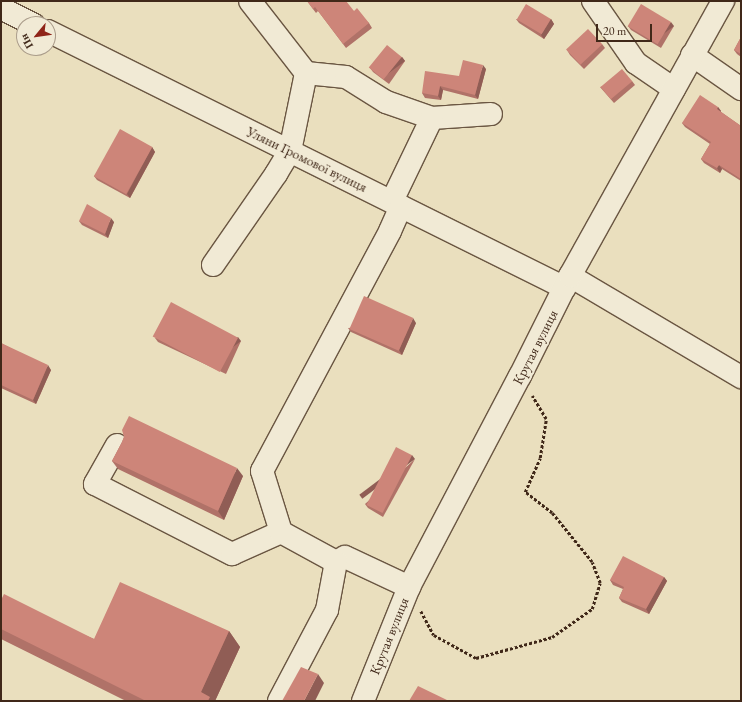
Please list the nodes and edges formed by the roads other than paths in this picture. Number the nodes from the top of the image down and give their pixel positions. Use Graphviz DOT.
graph roads {
  1 [pos="250,1"];
  2 [pos="593,1"];
  3 [pos="723,1"];
  4 [pos="1,8"];
  5 [pos="17,16"];
  6 [pos="56,35"];
  7 [pos="692,55"];
  8 [pos="306,73"];
  9 [pos="674,89"];
  10 [pos="741,89"];
  11 [pos="491,114"];
  12 [pos="432,118"];
  13 [pos="290,151"];
  14 [pos="397,204"];
  15 [pos="213,265"];
  16 [pos="567,282"];
  17 [pos="741,377"];
  18 [pos="117,445"];
  19 [pos="281,532"];
  20 [pos="336,562"];
  21 [pos="409,587"];
  22 [pos="280,701"];
  23 [pos="363,701"];
  1 -- 8 [label="street"];
  2 -- 9 [label="street"];
  3 -- 7 [label="street, Крутая вулиця"];
  4 -- 5 [label="street"];
  6 -- 13 [label="street, Уляни Громової вулиця"];
  7 -- 9 [label="street, Крутая вулиця"];
  7 -- 10 [label="street"];
  8 -- 12 [label="street"];
  8 -- 13 [label="street"];
  9 -- 16 [label="street, Крутая вулиця"];
  11 -- 12 [label="street"];
  12 -- 14 [label="street"];
  13 -- 14 [label="street, Уляни Громової вулиця"];
  13 -- 15 [label="street"];
  14 -- 16 [label="street, Уляни Громової вулиця"];
  14 -- 19 [label="street"];
  16 -- 17 [label="street, Уляни Громової вулиця"];
  16 -- 21 [label="street, Крутая вулиця"];
  18 -- 19 [label="street"];
  19 -- 20 [label="street"];
  20 -- 21 [label="street"];
  20 -- 22 [label="street"];
  21 -- 23 [label="street, Крутая вулиця"];
}
